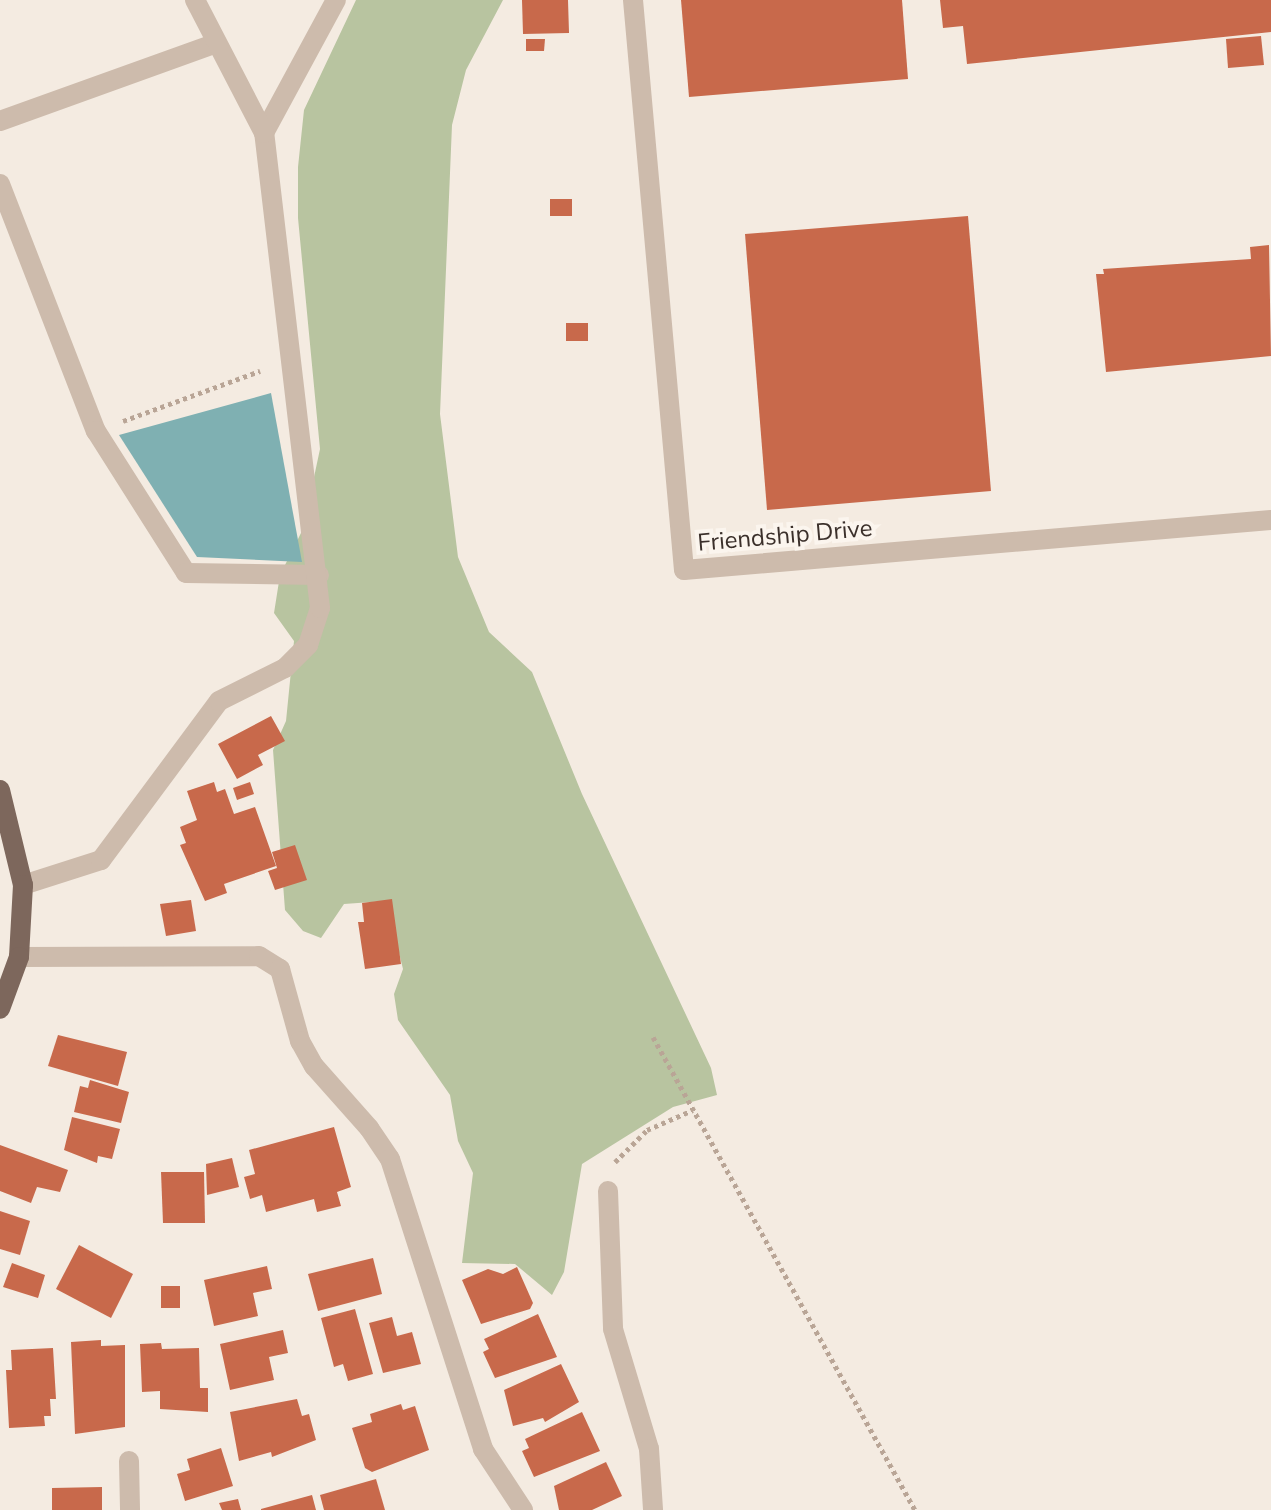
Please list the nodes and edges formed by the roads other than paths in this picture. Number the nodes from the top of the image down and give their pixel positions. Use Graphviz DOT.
graph roads {
  1 [pos="195,0"];
  2 [pos="336,0"];
  3 [pos="633,0"];
  4 [pos="214,44"];
  5 [pos="0,121"];
  6 [pos="264,133"];
  7 [pos="0,184"];
  8 [pos="1271,520"];
  9 [pos="319,575"];
  10 [pos="0,790"];
  11 [pos="23,885"];
  12 [pos="19,957"];
  13 [pos="0,1009"];
  14 [pos="608,1191"];
  15 [pos="129,1461"];
  16 [pos="130,1510"];
  17 [pos="523,1510"];
  18 [pos="653,1510"];
  1 -- 4 [label="street"];
  2 -- 6 [label="street"];
  3 -- 8 [label="street, Friendship Drive"];
  4 -- 5 [label="street"];
  4 -- 6 [label="street"];
  6 -- 9 [label="street"];
  7 -- 9 [label="street"];
  9 -- 11 [label="street"];
  10 -- 11 [label="main road"];
  11 -- 12 [label="main road"];
  12 -- 13 [label="main road"];
  12 -- 17 [label="street"];
  14 -- 18 [label="street"];
  15 -- 16 [label="street"];
}
